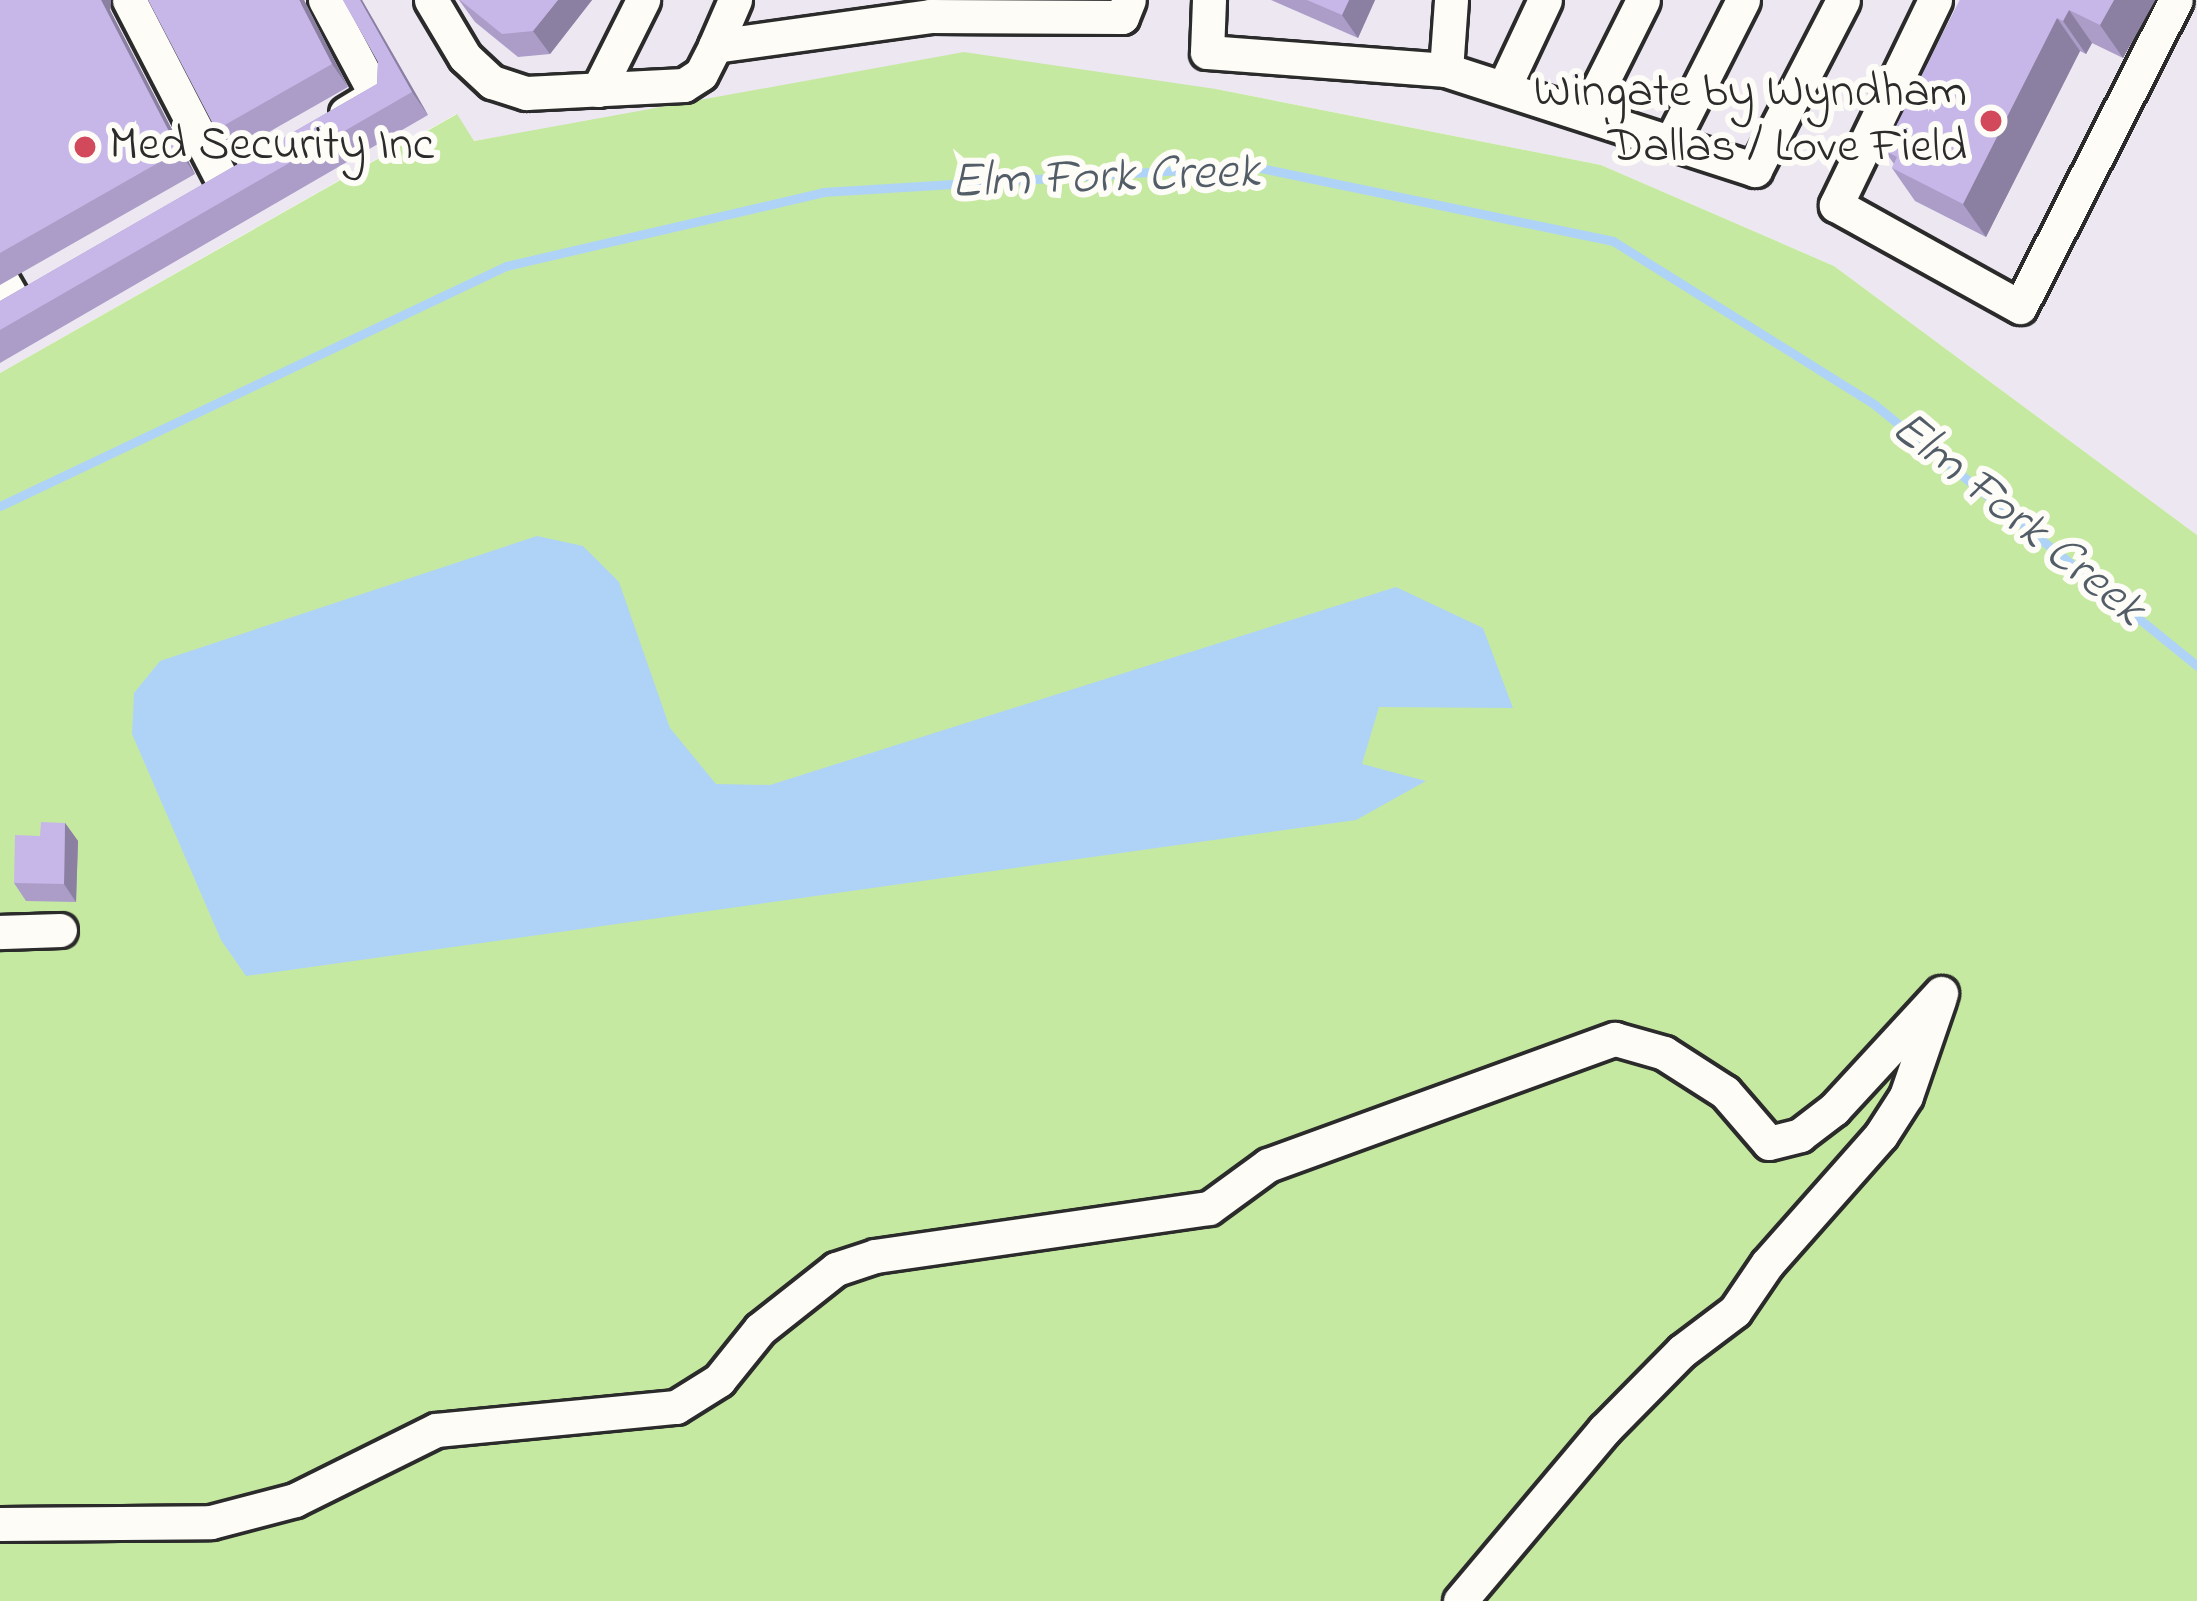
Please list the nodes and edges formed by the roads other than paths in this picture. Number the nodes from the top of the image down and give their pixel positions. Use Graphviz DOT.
graph roads {
  1 [pos="129,0"];
  2 [pos="325,0"];
  3 [pos="431,0"];
  4 [pos="643,0"];
  5 [pos="735,0"];
  6 [pos="1129,0"];
  7 [pos="1209,0"];
  8 [pos="1451,0"];
  9 [pos="1545,0"];
  10 [pos="1643,0"];
  11 [pos="1743,0"];
  12 [pos="1843,0"];
  13 [pos="1936,0"];
  14 [pos="2176,0"];
  15 [pos="715,46"];
  16 [pos="1446,70"];
  17 [pos="1504,87"];
  18 [pos="598,90"];
  19 [pos="1586,114"];
  20 [pos="316,132"];
  21 [pos="1671,142"];
  22 [pos="260,164"];
  23 [pos="225,185"];
  24 [pos="187,206"];
  25 [pos="53,280"];
  26 [pos="5,296"];
  27 [pos="60,931"];
  28 [pos="0,932"];
  29 [pos="0,1523"];
  30 [pos="1460,1601"];
  1 -- 23 [label="lane"];
  2 -- 20 [label="lane"];
  3 -- 18 [label="lane"];
  4 -- 18 [label="lane"];
  5 -- 15 [label="lane"];
  6 -- 15 [label="lane"];
  7 -- 16 [label="lane"];
  8 -- 16 [label="lane"];
  9 -- 17 [label="lane"];
  10 -- 19 [label="lane"];
  11 -- 21 [label="lane"];
  12 -- 21 [label="lane"];
  13 -- 14 [label="lane"];
  15 -- 18 [label="lane"];
  16 -- 17 [label="lane"];
  17 -- 19 [label="lane"];
  19 -- 21 [label="lane"];
  22 -- 23 [label="lane"];
  23 -- 24 [label="lane"];
  25 -- 26 [label="lane"];
  27 -- 28 [label="lane"];
  29 -- 30 [label="lane"];
}
